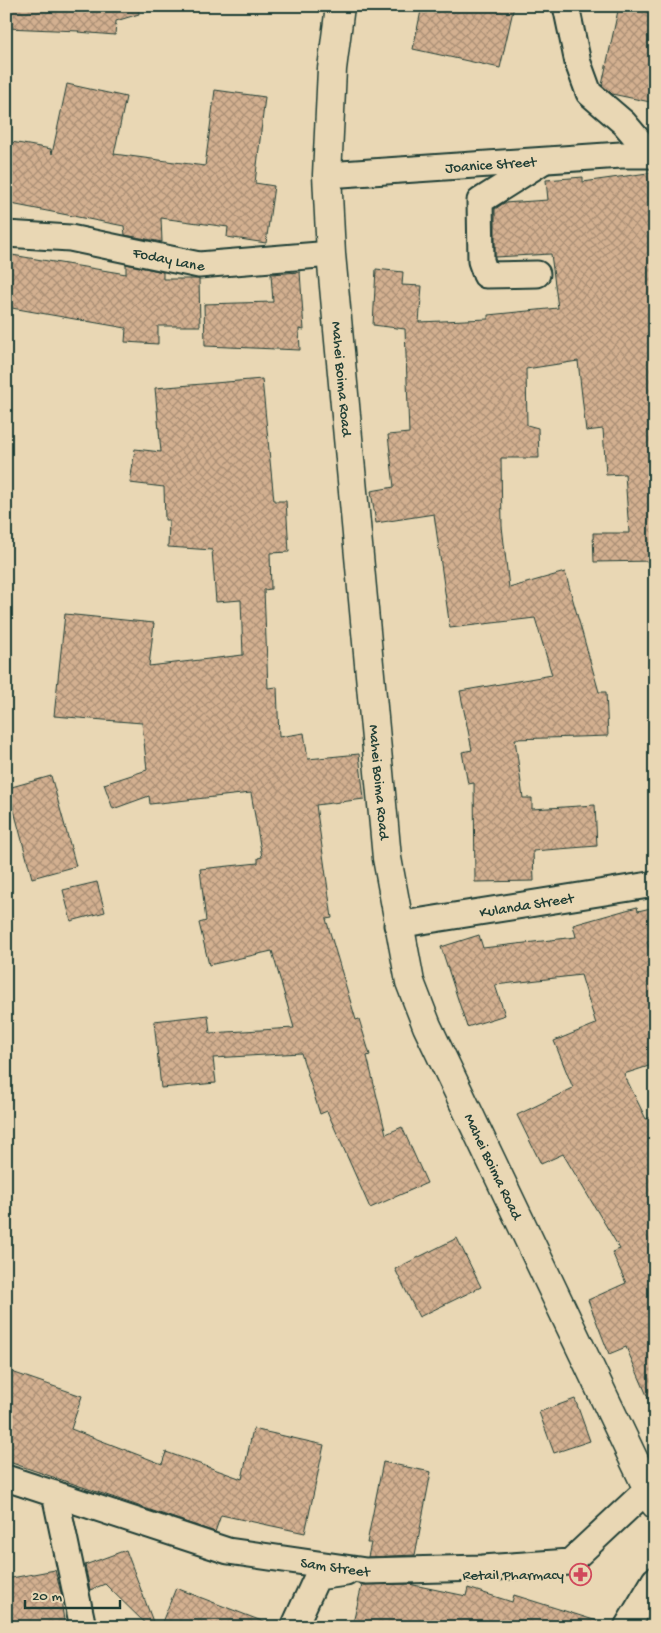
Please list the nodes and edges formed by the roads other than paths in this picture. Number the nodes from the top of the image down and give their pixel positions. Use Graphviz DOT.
graph roads {
  1 [pos="340,6"];
  2 [pos="566,6"];
  3 [pos="653,155"];
  4 [pos="546,160"];
  5 [pos="327,175"];
  6 [pos="6,234"];
  7 [pos="332,254"];
  8 [pos="537,274"];
  9 [pos="655,884"];
  10 [pos="397,925"];
  11 [pos="6,1478"];
  12 [pos="55,1494"];
  13 [pos="651,1496"];
  14 [pos="366,1571"];
  15 [pos="655,1580"];
  16 [pos="83,1627"];
  17 [pos="294,1627"];
  18 [pos="627,1627"];
  1 -- 5 [label="main road, Mahei Boima Road"];
  2 -- 3 [label="street"];
  3 -- 4 [label="street, Joanice Street"];
  4 -- 5 [label="street, Joanice Street"];
  4 -- 8 [label="street"];
  5 -- 7 [label="main road, Mahei Boima Road"];
  6 -- 7 [label="street, Foday Lane"];
  7 -- 10 [label="main road, Mahei Boima Road"];
  9 -- 10 [label="street, Kulanda Street"];
  10 -- 13 [label="main road, Mahei Boima Road"];
  11 -- 12 [label="street, Sam Street"];
  12 -- 14 [label="street, Sam Street"];
  12 -- 16 [label="street"];
  13 -- 14 [label="street, Sam Street"];
  14 -- 17 [label="street"];
  15 -- 18 [label="street"];
}
